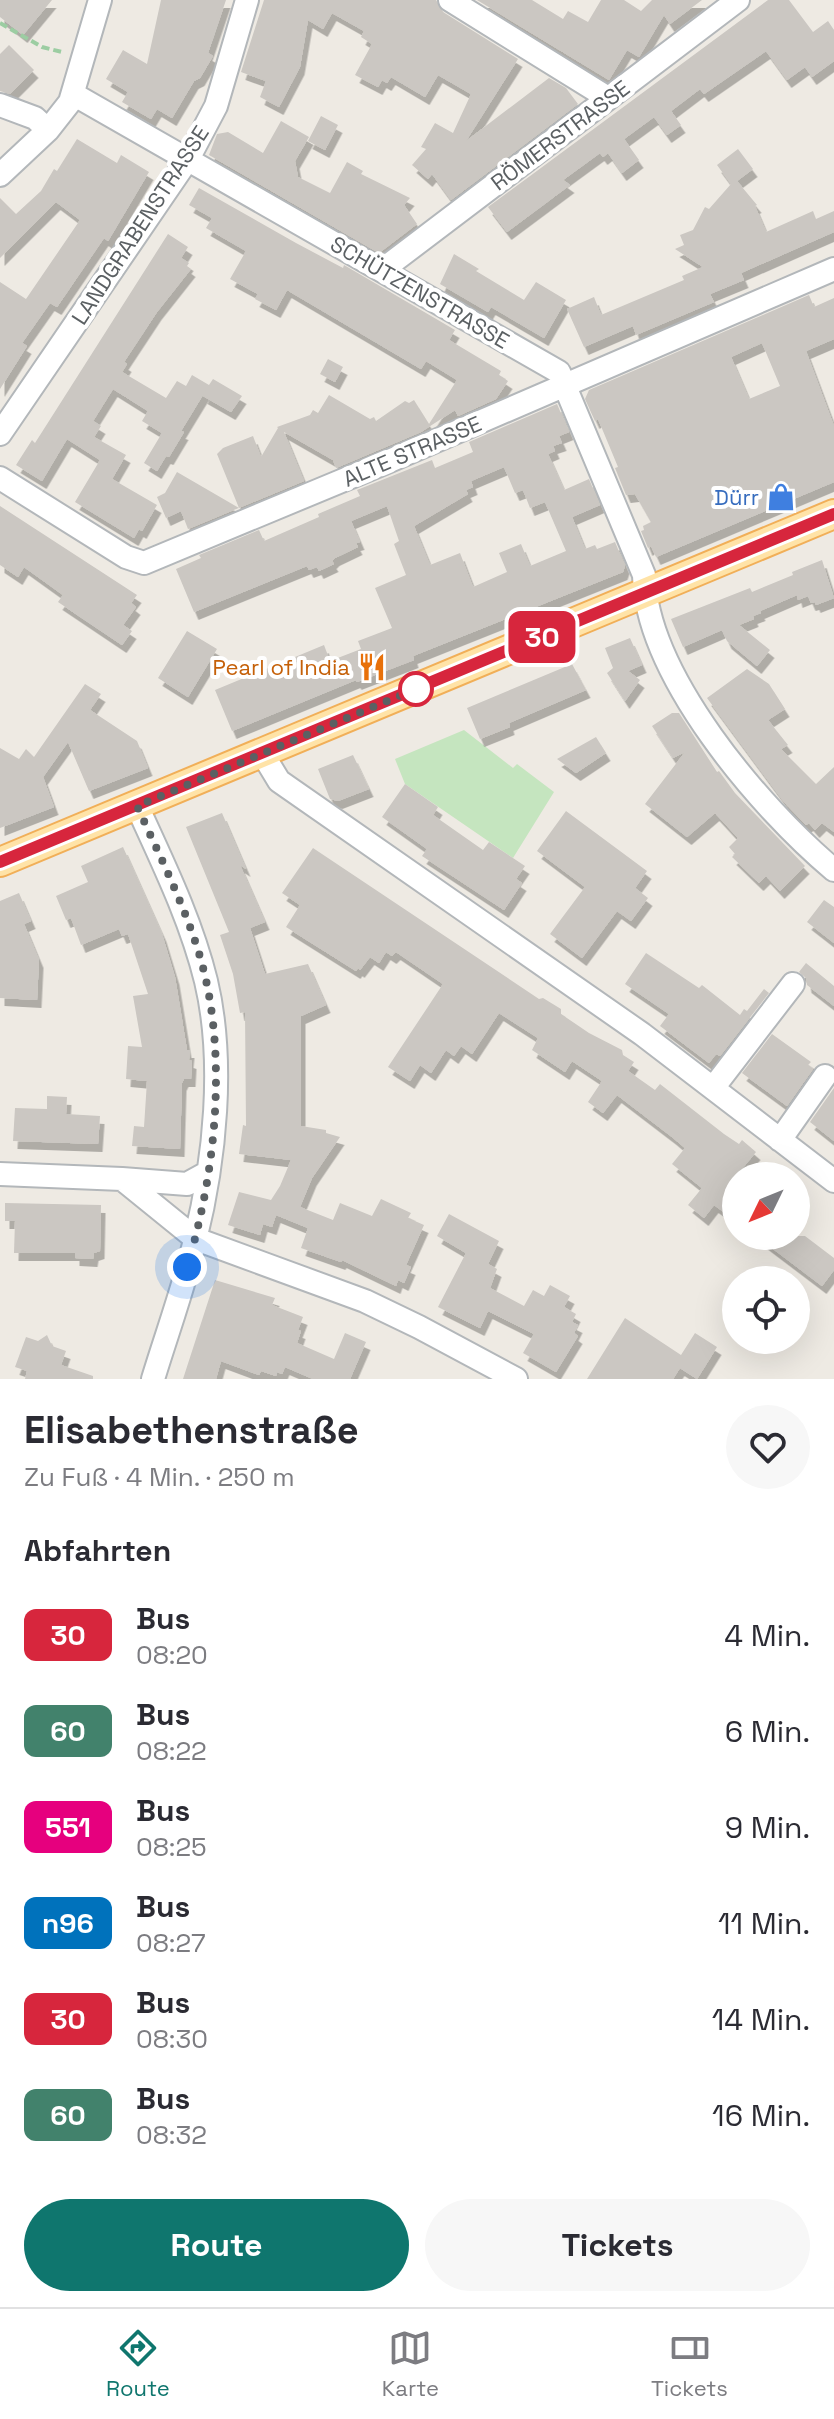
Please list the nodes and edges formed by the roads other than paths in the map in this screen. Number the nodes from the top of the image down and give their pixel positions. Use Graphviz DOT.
graph roads {
  1 [pos="100,0"];
  2 [pos="247,0"];
  3 [pos="450,0"];
  4 [pos="738,0"];
  5 [pos="73,94"];
  6 [pos="608,98"];
  7 [pos="0,105"];
  8 [pos="48,130"];
  9 [pos="188,159"];
  10 [pos="0,175"];
  11 [pos="834,269"];
  12 [pos="382,270"];
  13 [pos="565,384"];
  14 [pos="0,434"];
  15 [pos="0,478"];
  16 [pos="834,514"];
  17 [pos="644,594"];
  18 [pos="262,753"];
  19 [pos="137,806"];
  20 [pos="0,862"];
  21 [pos="834,870"];
  22 [pos="793,984"];
  23 [pos="825,1076"];
  24 [pos="713,1088"];
  25 [pos="780,1140"];
  26 [pos="207,1173"];
  27 [pos="0,1174"];
  28 [pos="122,1179"];
  29 [pos="834,1181"];
  30 [pos="196,1239"];
  31 [pos="153,1379"];
  32 [pos="516,1379"];
  1 -- 5 [label="street"];
  2 -- 9 [label="street, LANDGRABENSTRASSE"];
  3 -- 6 [label="street"];
  4 -- 6 [label="street, RÖMERSTRASSE"];
  5 -- 8 [label="street"];
  5 -- 9 [label="street, SCHÜTZENSTRASSE"];
  6 -- 12 [label="street, RÖMERSTRASSE"];
  7 -- 8 [label="street"];
  8 -- 10 [label="street"];
  9 -- 12 [label="street, SCHÜTZENSTRASSE"];
  9 -- 14 [label="street, LANDGRABENSTRASSE"];
  11 -- 13 [label="street, ALTE STRASSE"];
  12 -- 13 [label="street, SCHÜTZENSTRASSE"];
  13 -- 15 [label="street, ALTE STRASSE"];
  13 -- 17 [label="street, SCHÜTZENSTRASSE"];
  16 -- 17 [label="main road"];
  17 -- 18 [label="main road"];
  17 -- 21 [label="street, SCHÜTZENSTRASSE"];
  18 -- 19 [label="main road"];
  18 -- 24 [label="street"];
  19 -- 20 [label="main road"];
  19 -- 26 [label="street"];
  22 -- 24 [label="street"];
  23 -- 25 [label="street"];
  24 -- 25 [label="street"];
  25 -- 29 [label="street"];
  26 -- 28 [label="street"];
  26 -- 30 [label="street"];
  27 -- 28 [label="street"];
  28 -- 30 [label="street"];
  30 -- 31 [label="street"];
  30 -- 32 [label="street"];
}
